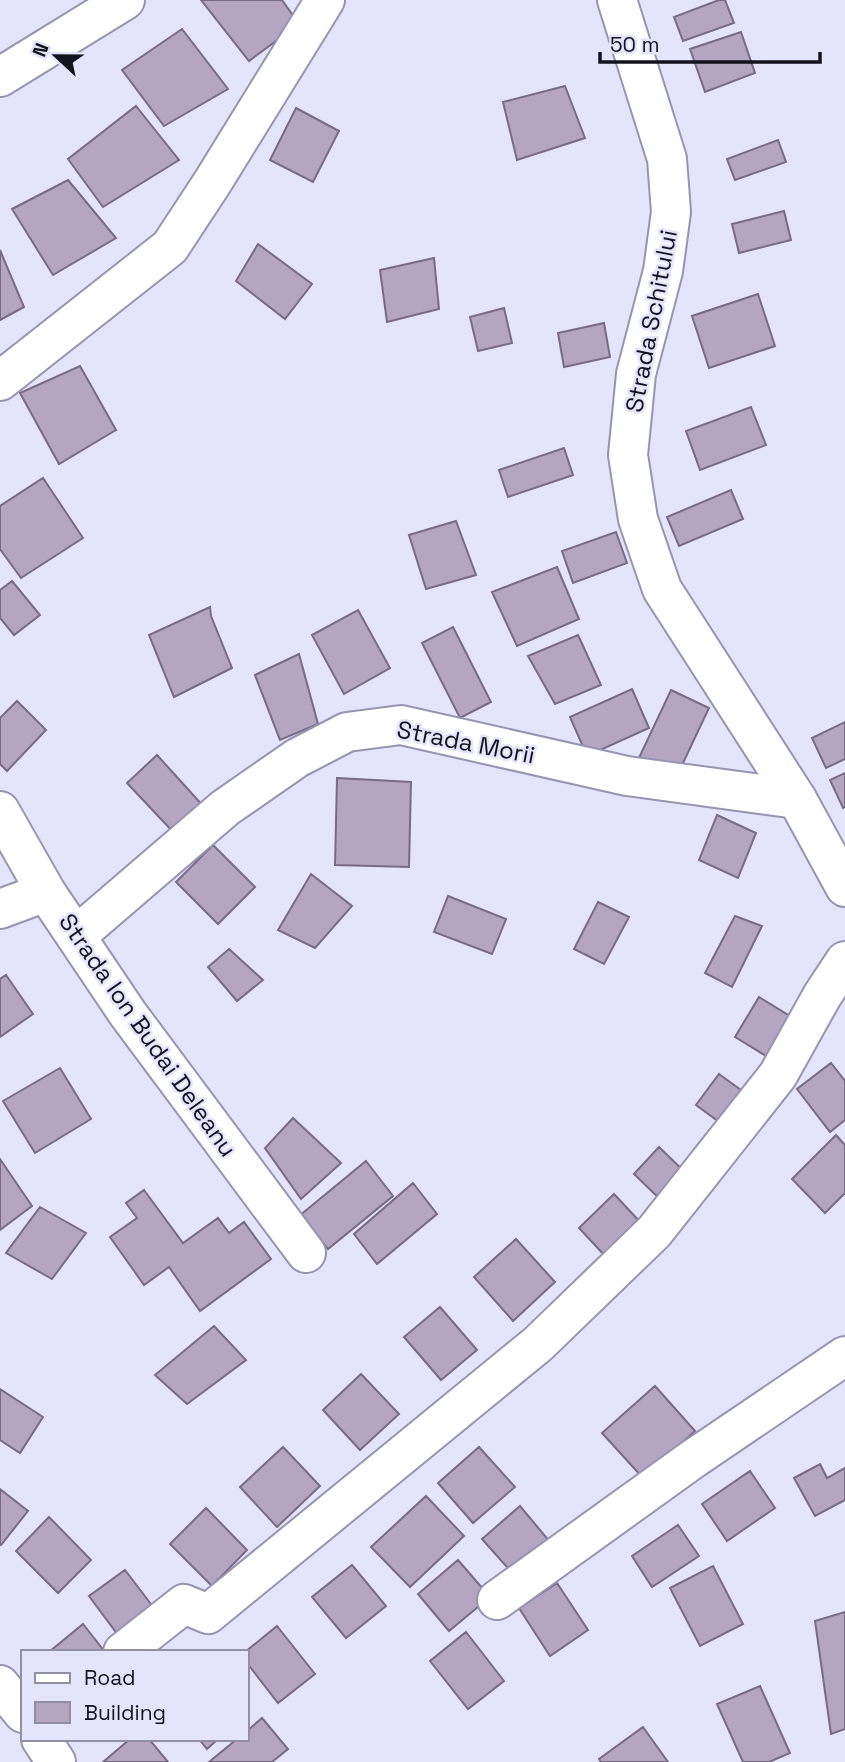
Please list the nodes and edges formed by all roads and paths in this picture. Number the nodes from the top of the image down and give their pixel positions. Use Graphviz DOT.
graph roads {
  1 [pos="125,0"];
  2 [pos="325,0"];
  3 [pos="617,0"];
  4 [pos="0,77"];
  5 [pos="0,381"];
  6 [pos="797,799"];
  7 [pos="0,811"];
  8 [pos="845,887"];
  9 [pos="46,892"];
  10 [pos="0,909"];
  11 [pos="76,936"];
  12 [pos="845,961"];
  13 [pos="306,1253"];
  14 [pos="845,1356"];
  15 [pos="497,1600"];
  16 [pos="126,1650"];
  17 [pos="0,1685"];
  18 [pos="21,1711"];
  19 [pos="42,1741"];
  20 [pos="56,1762"];
  1 -- 4 [label="street"];
  2 -- 5 [label="street"];
  3 -- 6 [label="street, Strada Schitului"];
  6 -- 8 [label="street, Strada Schitului"];
  6 -- 11 [label="street, Strada Morii"];
  7 -- 9 [label="street, Strada Ion Budai Deleanu"];
  9 -- 10 [label="street"];
  9 -- 11 [label="street, Strada Ion Budai Deleanu"];
  11 -- 13 [label="street, Strada Ion Budai Deleanu"];
  12 -- 16 [label="street"];
  14 -- 15 [label="street"];
  17 -- 18 [label="street"];
  19 -- 20 [label="street"];
}
